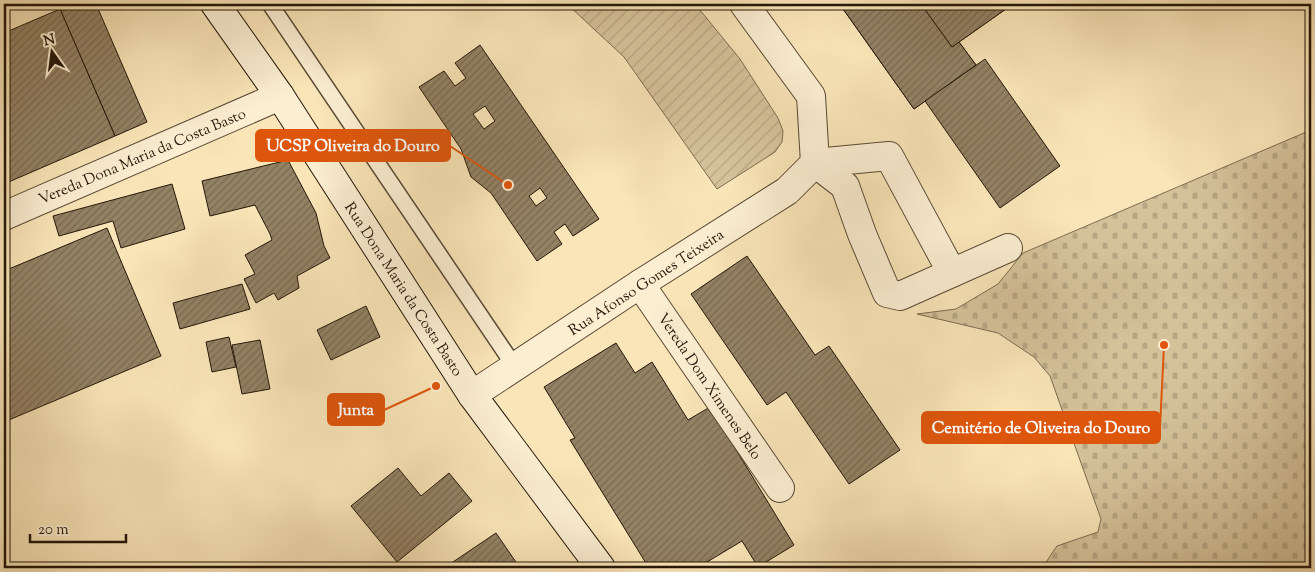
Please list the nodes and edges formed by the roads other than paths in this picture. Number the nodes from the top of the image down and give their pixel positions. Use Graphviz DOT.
graph roads {
  1 [pos="215,4"];
  2 [pos="270,4"];
  3 [pos="744,4"];
  4 [pos="280,96"];
  5 [pos="814,163"];
  6 [pos="4,216"];
  7 [pos="1008,248"];
  8 [pos="952,273"];
  9 [pos="640,284"];
  10 [pos="515,366"];
  11 [pos="472,395"];
  12 [pos="780,488"];
  13 [pos="601,568"];
  1 -- 4 [label="street, Rua Dona Maria da Costa Basto"];
  2 -- 10 [label="lane"];
  3 -- 5 [label="street"];
  4 -- 6 [label="street, Vereda Dona Maria da Costa Basto"];
  4 -- 11 [label="street, Rua Dona Maria da Costa Basto"];
  5 -- 8 [label="street"];
  5 -- 8 [label="street"];
  5 -- 9 [label="street, Rua Afonso Gomes Teixeira"];
  7 -- 8 [label="street"];
  9 -- 10 [label="street, Rua Afonso Gomes Teixeira"];
  9 -- 12 [label="street, Vereda Dom Ximenes Belo"];
  10 -- 11 [label="street, Rua Afonso Gomes Teixeira"];
  11 -- 13 [label="street, Rua Dona Maria da Costa Basto"];
}
